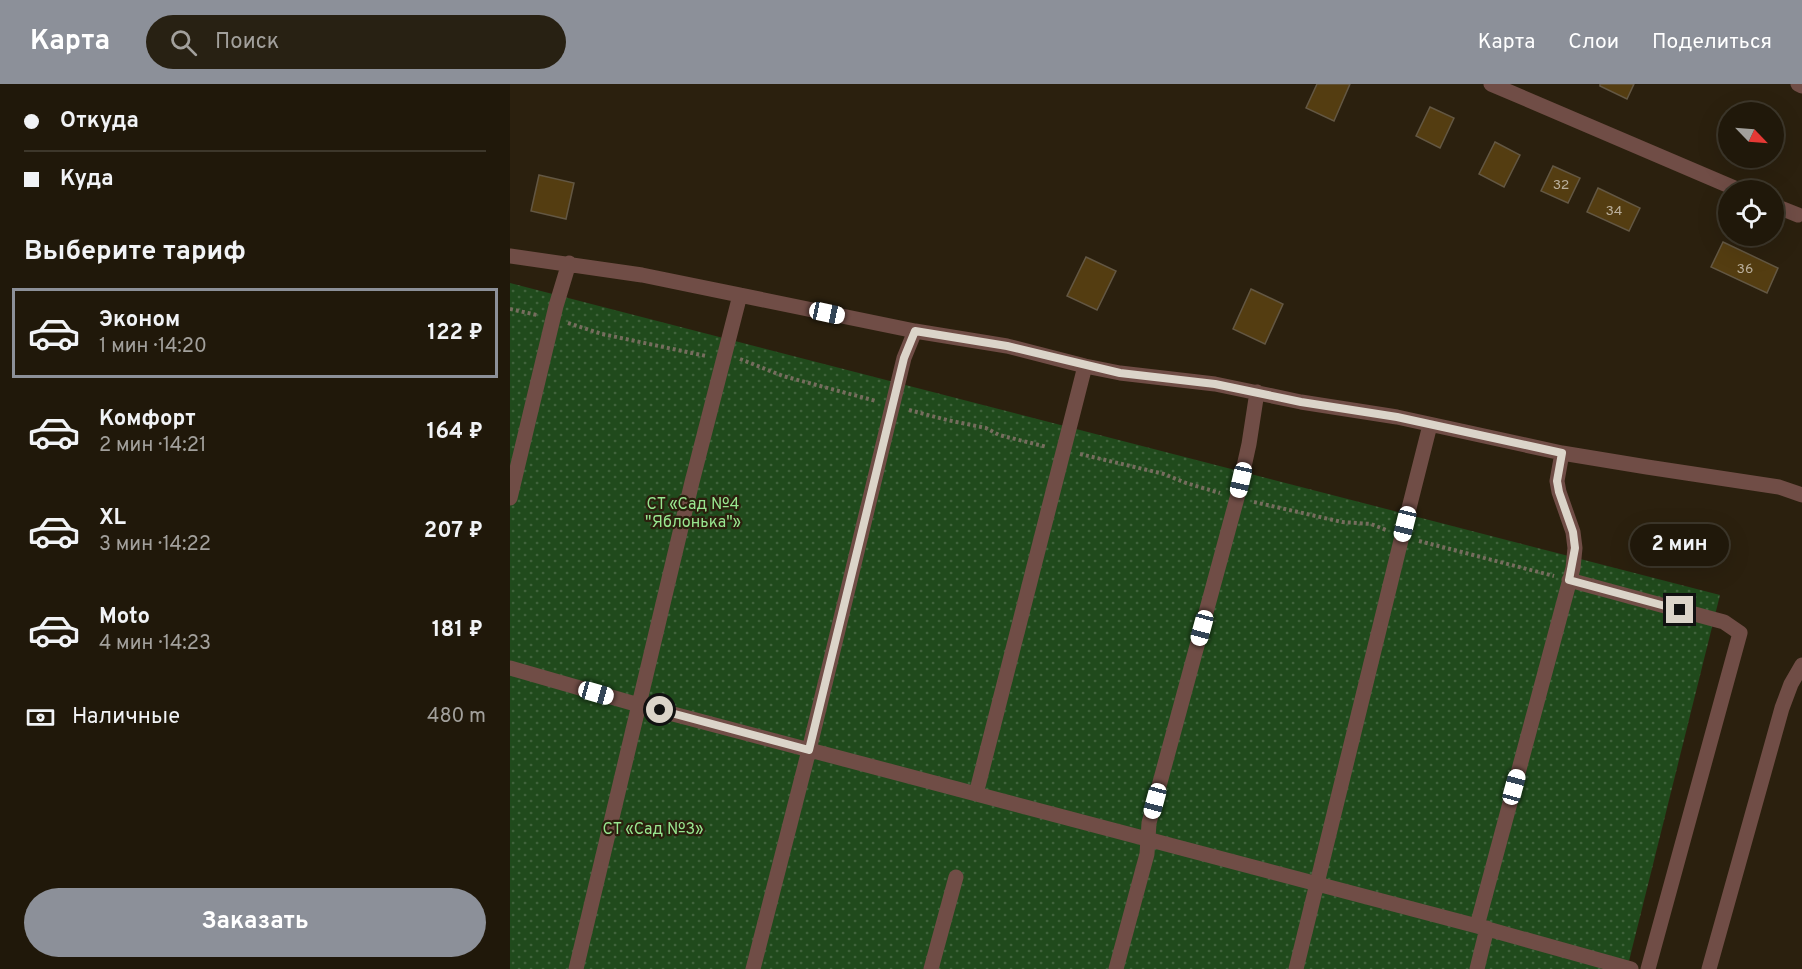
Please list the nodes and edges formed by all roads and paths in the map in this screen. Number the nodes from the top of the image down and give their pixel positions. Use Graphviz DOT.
graph roads {
  1 [pos="1491,84"];
  2 [pos="1798,84"];
  3 [pos="1802,86"];
  4 [pos="1718,181"];
  5 [pos="1784,210"];
  6 [pos="1798,216"];
  7 [pos="510,256"];
  8 [pos="569,263"];
  9 [pos="740,295"];
  10 [pos="510,309"];
  11 [pos="554,318"];
  12 [pos="915,331"];
  13 [pos="724,355"];
  14 [pos="1085,366"];
  15 [pos="1257,392"];
  16 [pos="893,406"];
  17 [pos="1430,425"];
  18 [pos="1064,451"];
  19 [pos="1562,453"];
  20 [pos="1802,495"];
  21 [pos="510,498"];
  22 [pos="1237,498"];
  23 [pos="1401,537"];
  24 [pos="1569,580"];
  25 [pos="1802,664"];
  26 [pos="510,668"];
  27 [pos="639,705"];
  28 [pos="809,750"];
  29 [pos="976,794"];
  30 [pos="1147,839"];
  31 [pos="956,878"];
  32 [pos="1316,883"];
  33 [pos="1482,927"];
  34 [pos="576,969"];
  35 [pos="753,969"];
  36 [pos="931,969"];
  37 [pos="1116,969"];
  38 [pos="1296,969"];
  39 [pos="1477,969"];
  40 [pos="1631,969"];
  41 [pos="1648,969"];
  42 [pos="1704,969"];
  1 -- 4 [label="street"];
  2 -- 3 [label="street"];
  5 -- 6 [label="street"];
  7 -- 8 [label="street"];
  8 -- 9 [label="street"];
  8 -- 11 [label="street"];
  9 -- 12 [label="street"];
  9 -- 13 [label="street"];
  10 -- 11 [label="path"];
  11 -- 13 [label="path"];
  11 -- 21 [label="street"];
  12 -- 14 [label="street"];
  12 -- 16 [label="street"];
  13 -- 16 [label="path"];
  13 -- 27 [label="street"];
  14 -- 15 [label="street"];
  14 -- 18 [label="street"];
  15 -- 17 [label="street"];
  15 -- 22 [label="street"];
  16 -- 18 [label="path"];
  16 -- 28 [label="street"];
  17 -- 19 [label="street"];
  17 -- 23 [label="street"];
  18 -- 22 [label="path"];
  18 -- 29 [label="street"];
  19 -- 20 [label="street"];
  19 -- 24 [label="street"];
  22 -- 23 [label="path"];
  22 -- 30 [label="street"];
  23 -- 24 [label="path"];
  23 -- 32 [label="street"];
  24 -- 33 [label="street"];
  24 -- 41 [label="street"];
  25 -- 42 [label="street"];
  26 -- 27 [label="street"];
  27 -- 28 [label="street"];
  27 -- 34 [label="street"];
  28 -- 29 [label="street"];
  28 -- 35 [label="street"];
  29 -- 30 [label="street"];
  30 -- 32 [label="street"];
  30 -- 37 [label="street"];
  31 -- 36 [label="street"];
  32 -- 33 [label="street"];
  32 -- 38 [label="street"];
  33 -- 39 [label="street"];
  33 -- 40 [label="street"];
}
